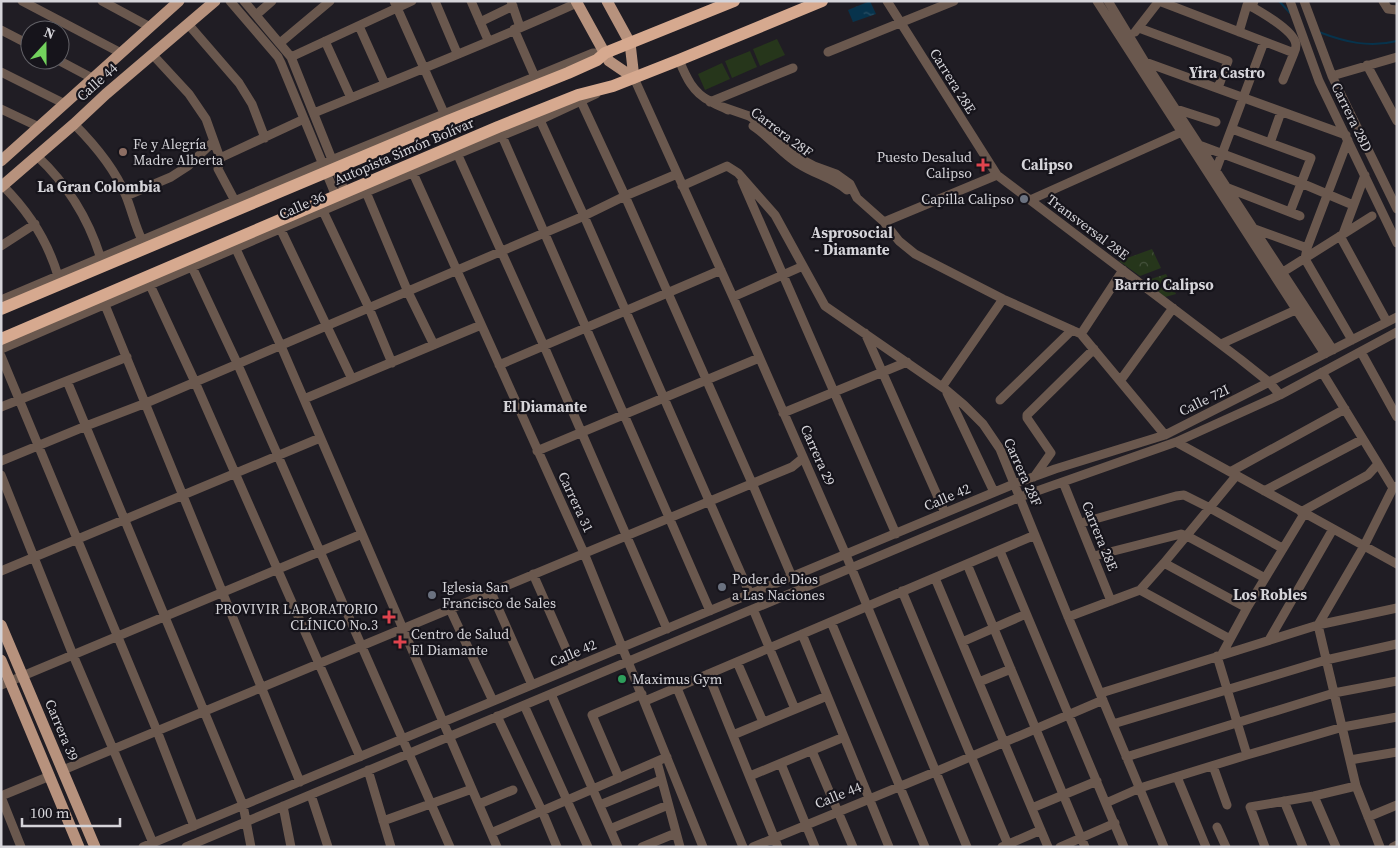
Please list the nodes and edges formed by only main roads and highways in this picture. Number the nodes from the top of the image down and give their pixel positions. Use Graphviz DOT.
graph roads {
  1 [pos="215,1"];
  2 [pos="607,1"];
  3 [pos="734,1"];
  4 [pos="822,1"];
  5 [pos="576,2"];
  6 [pos="174,3"];
  7 [pos="630,43"];
  8 [pos="605,53"];
  9 [pos="634,78"];
  10 [pos="4,154"];
  11 [pos="2,186"];
  12 [pos="256,193"];
  13 [pos="250,206"];
  14 [pos="1,309"];
  15 [pos="1,339"];
  16 [pos="1,624"];
  17 [pos="1,660"];
  18 [pos="6,683"];
  19 [pos="79,847"];
  20 [pos="94,847"];
  1 -- 11 [label="main road, Calle 44"];
  2 -- 7 [label="main road, Carrera 29"];
  3 -- 7 [label="highway, Autopista Simón Bolívar"];
  4 -- 9 [label="highway, Autopista Simón Bolívar"];
  5 -- 8 [label="main road"];
  6 -- 10 [label="main road, Calle 44"];
  7 -- 8 [label="highway, Autopista Simón Bolívar"];
  7 -- 9 [label="main road, Carrera 29"];
  8 -- 9 [label="main road"];
  8 -- 13 [label="highway, Autopista Simón Bolívar"];
  9 -- 15 [label="highway, Autopista Simón Bolívar"];
  12 -- 13 [label="highway"];
  13 -- 14 [label="highway, Autopista Simón Bolívar"];
  16 -- 20 [label="main road, Carrera 39"];
  17 -- 18 [label="main road, Carrera 39"];
  18 -- 19 [label="main road, Carrera 39"];
}
